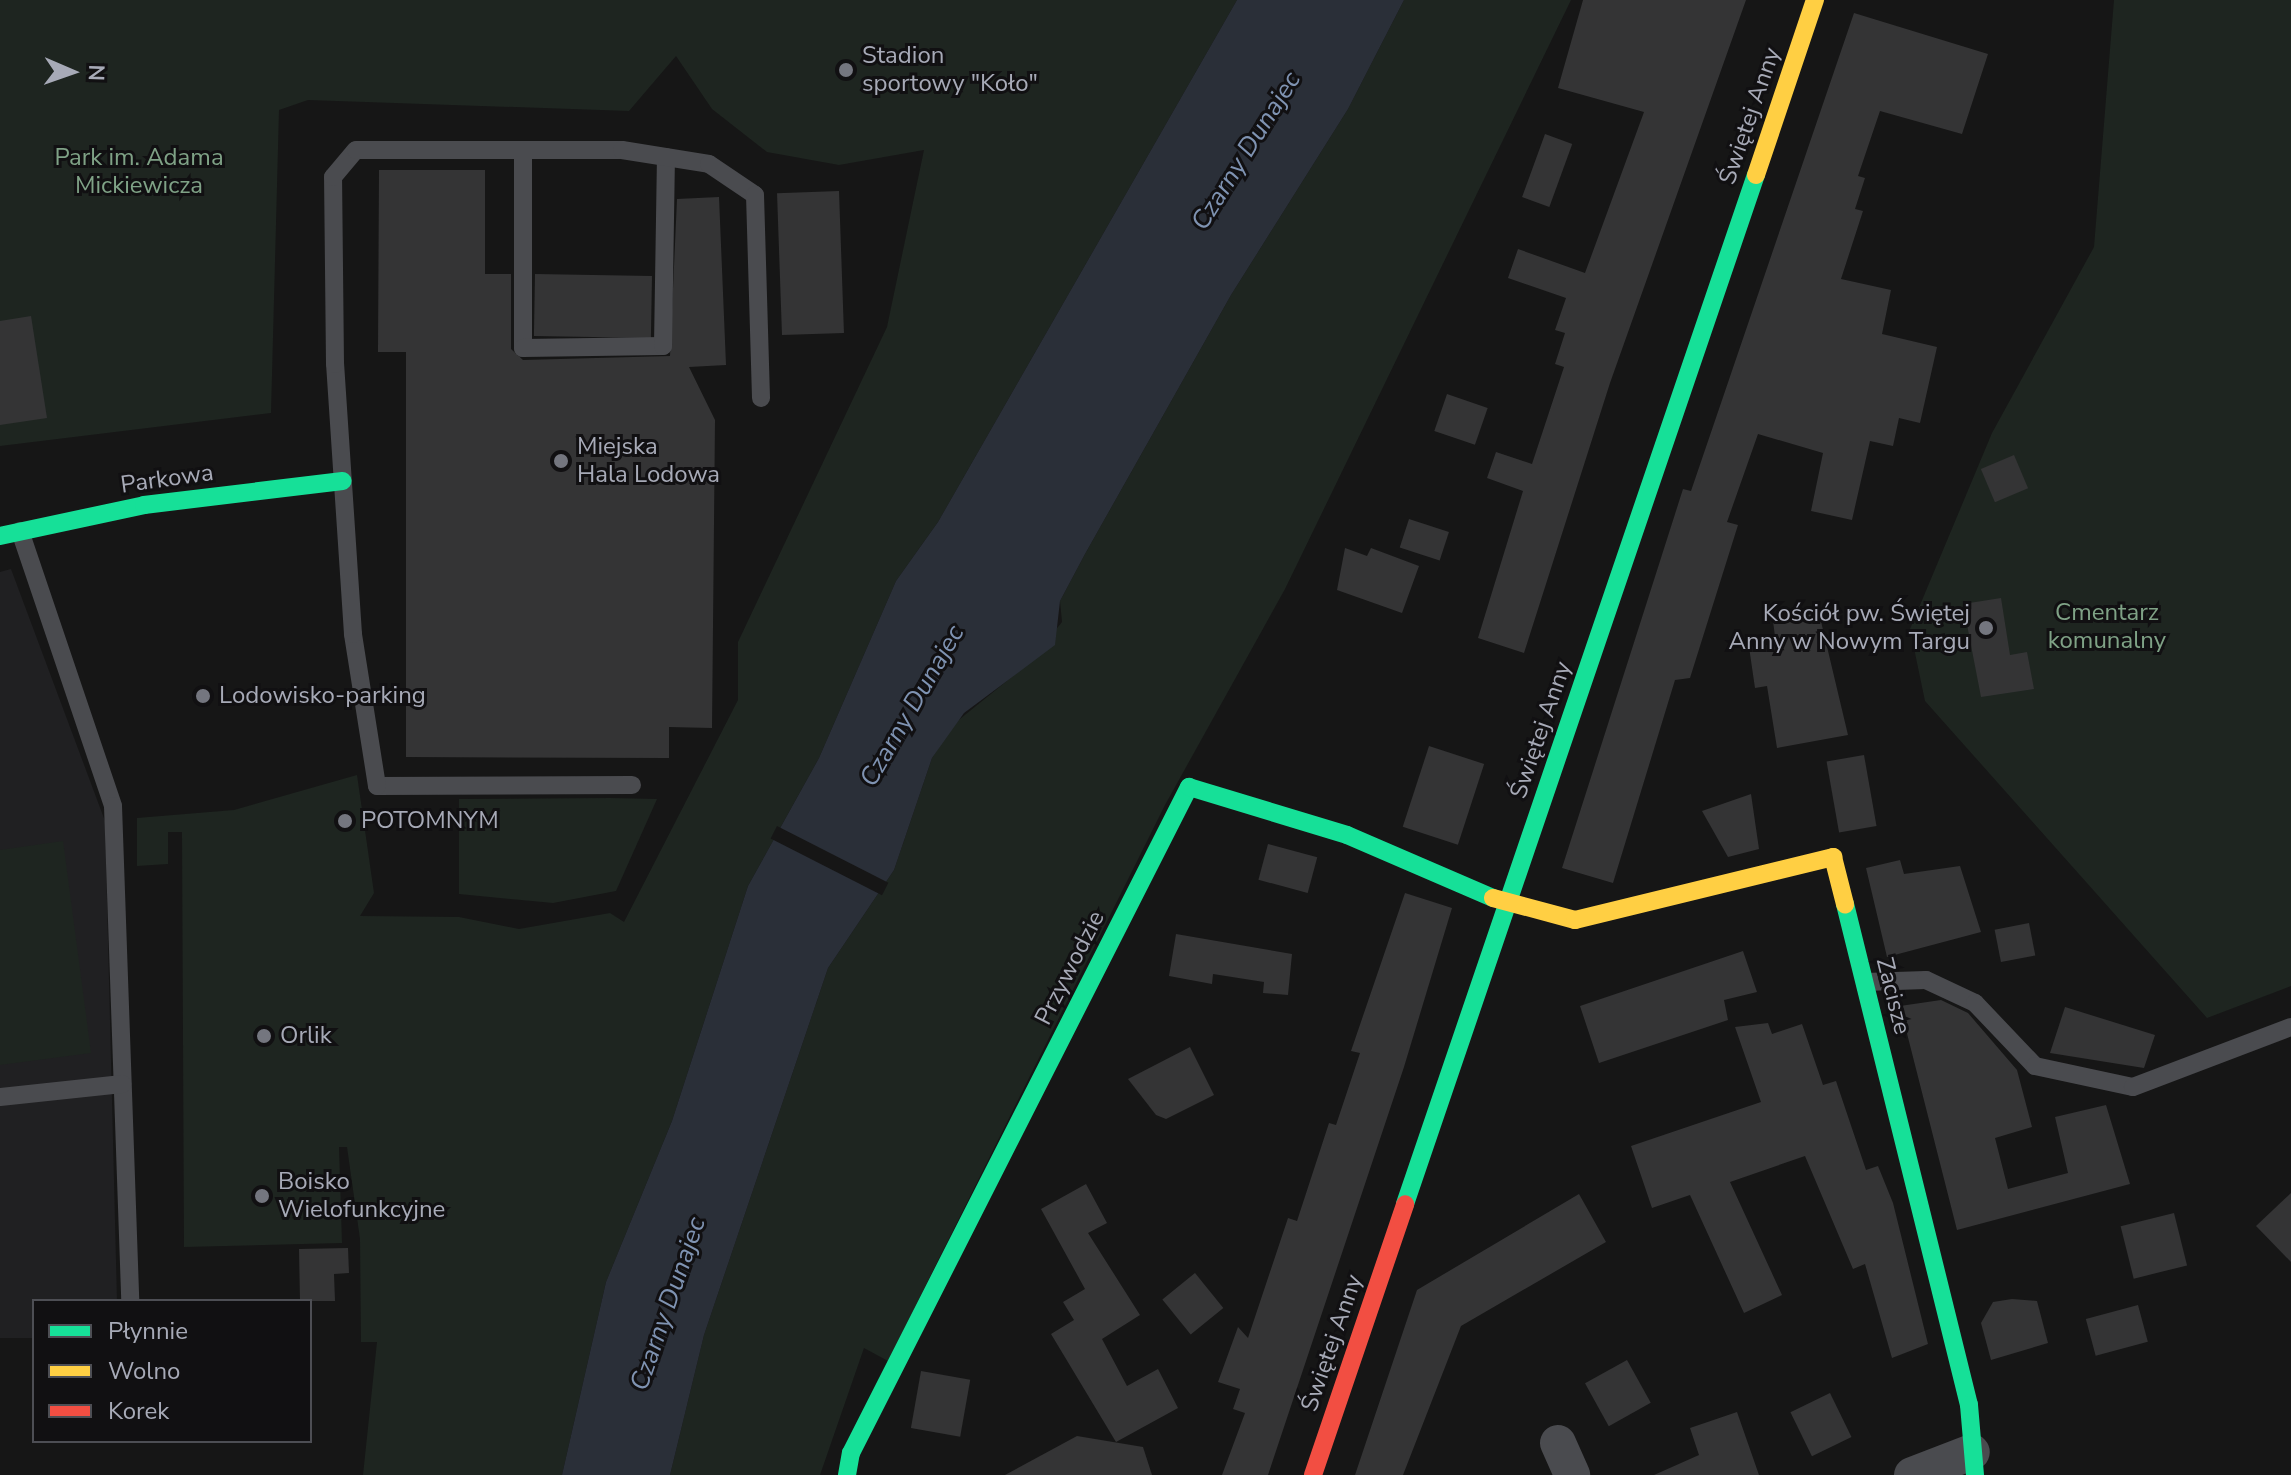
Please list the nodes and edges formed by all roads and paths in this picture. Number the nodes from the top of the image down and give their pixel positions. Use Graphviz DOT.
graph roads {
  1 [pos="1815,0"];
  2 [pos="523,150"];
  3 [pos="666,157"];
  4 [pos="761,398"];
  5 [pos="343,481"];
  6 [pos="20,531"];
  7 [pos="0,536"];
  8 [pos="632,785"];
  9 [pos="1506,904"];
  10 [pos="1865,982"];
  11 [pos="2291,1027"];
  12 [pos="122,1084"];
  13 [pos="0,1097"];
  14 [pos="130,1299"];
  15 [pos="1974,1464"];
  16 [pos="847,1475"];
  17 [pos="1313,1475"];
  18 [pos="1912,1475"];
  1 -- 9 [label="street, Świętej Anny"];
  2 -- 3 [label="lane"];
  2 -- 3 [label="lane"];
  2 -- 5 [label="lane"];
  3 -- 4 [label="lane"];
  5 -- 6 [label="street, Parkowa"];
  5 -- 8 [label="lane"];
  6 -- 7 [label="street, Parkowa"];
  6 -- 12 [label="lane"];
  9 -- 10 [label="street, Zacisze"];
  9 -- 16 [label="street, Przywodzie"];
  9 -- 17 [label="street, Świętej Anny"];
  10 -- 11 [label="lane"];
  10 -- 15 [label="street, Zacisze"];
  12 -- 13 [label="lane"];
  12 -- 14 [label="lane"];
  15 -- 18 [label="street"];
}
